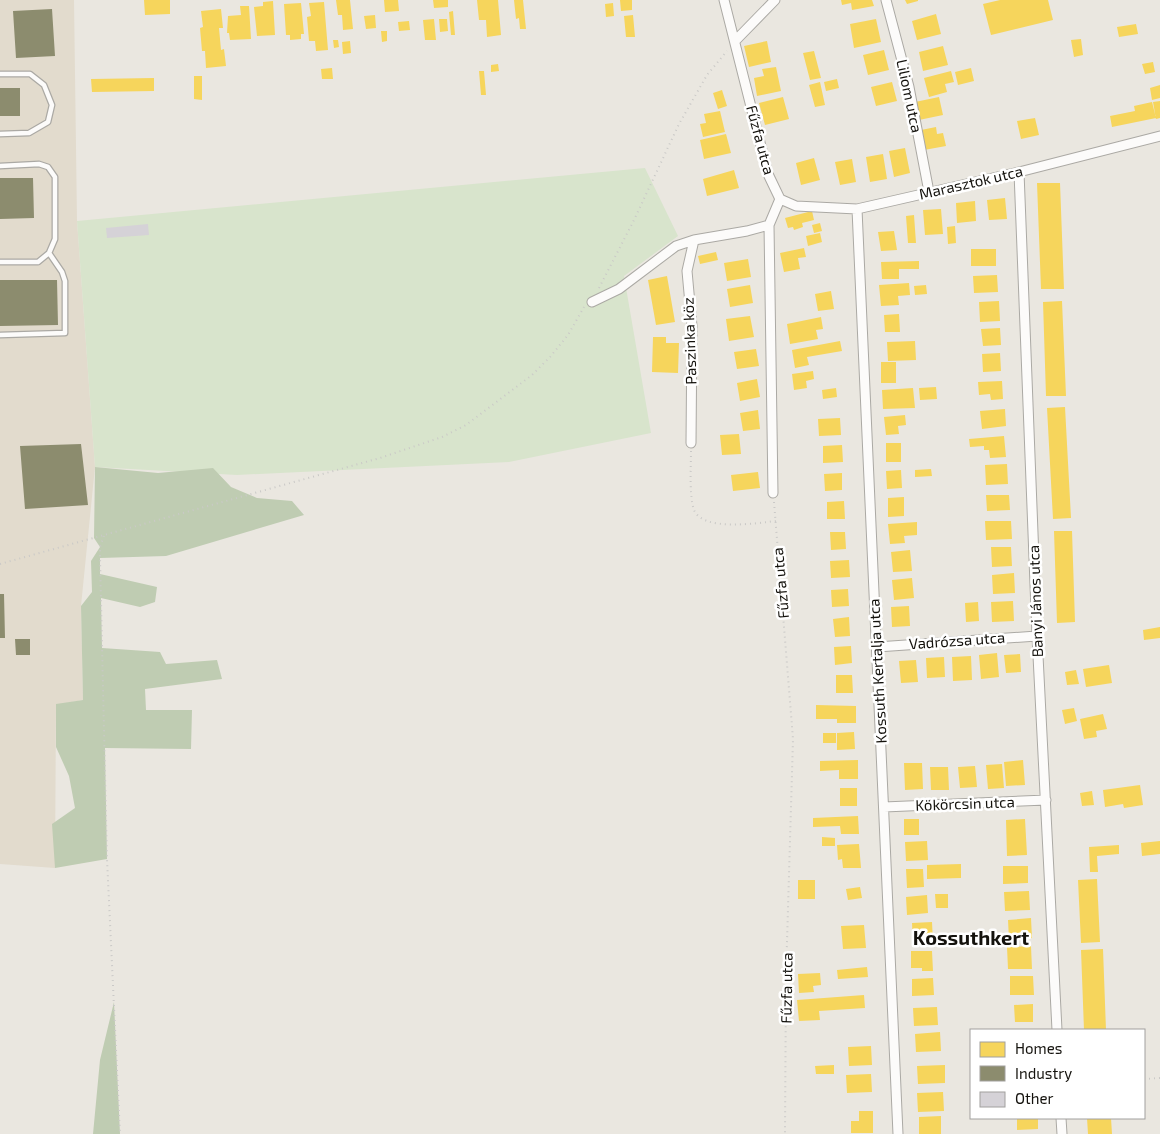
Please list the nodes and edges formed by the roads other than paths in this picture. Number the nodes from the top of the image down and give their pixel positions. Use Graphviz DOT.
graph roads {
  1 [pos="724,0"];
  2 [pos="775,0"];
  3 [pos="886,0"];
  4 [pos="735,41"];
  5 [pos="0,74"];
  6 [pos="0,134"];
  7 [pos="1160,136"];
  8 [pos="0,166"];
  9 [pos="1019,172"];
  10 [pos="929,192"];
  11 [pos="780,199"];
  12 [pos="857,209"];
  13 [pos="769,225"];
  14 [pos="694,240"];
  15 [pos="49,253"];
  16 [pos="0,262"];
  17 [pos="592,302"];
  18 [pos="0,335"];
  19 [pos="691,443"];
  20 [pos="774,494"];
  21 [pos="1037,636"];
  22 [pos="877,647"];
  23 [pos="1046,800"];
  24 [pos="884,807"];
  25 [pos="1057,1029"];
  26 [pos="1061,1119"];
  27 [pos="898,1134"];
  28 [pos="1062,1134"];
  1 -- 4 [label="street, Fűzfa utca"];
  2 -- 4 [label="street"];
  3 -- 10 [label="street, Liliom utca"];
  4 -- 11 [label="street, Fűzfa utca"];
  5 -- 6 [label="lane"];
  7 -- 9 [label="street, Marasztok utca"];
  8 -- 15 [label="lane"];
  9 -- 10 [label="street, Marasztok utca"];
  9 -- 21 [label="street, Banyi János utca"];
  10 -- 12 [label="street, Marasztok utca"];
  11 -- 12 [label="street, Marasztok utca"];
  11 -- 13 [label="street"];
  12 -- 22 [label="street, Kossuth Kertalja utca"];
  13 -- 14 [label="street"];
  13 -- 20 [label="street"];
  14 -- 17 [label="street"];
  14 -- 19 [label="street, Paszinka köz"];
  15 -- 16 [label="lane"];
  15 -- 18 [label="lane"];
  21 -- 22 [label="street, Vadrózsa utca"];
  21 -- 23 [label="street, Banyi János utca"];
  22 -- 24 [label="street, Kossuth Kertalja utca"];
  23 -- 24 [label="street, Kökörcsin utca"];
  23 -- 25 [label="street, Banyi János utca"];
  24 -- 27 [label="street, Kossuth Kertalja utca"];
  26 -- 28 [label="street"];
}
